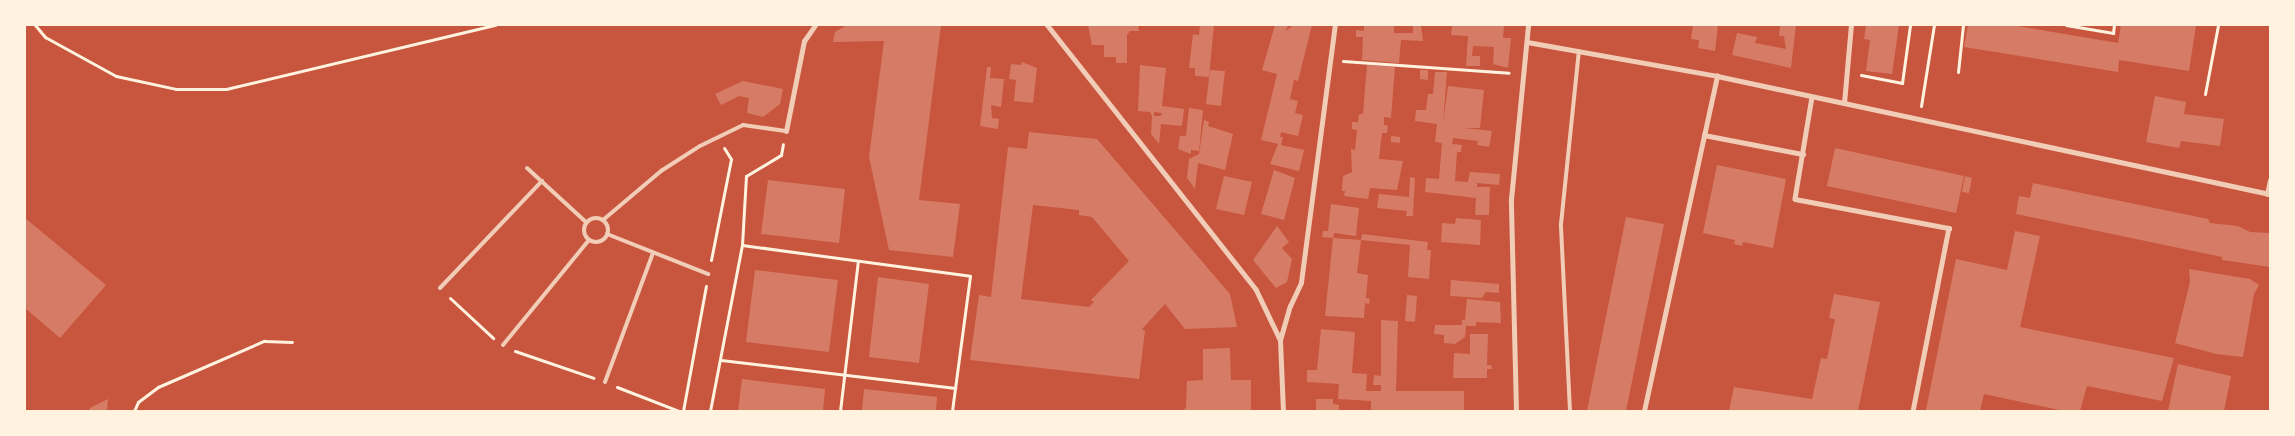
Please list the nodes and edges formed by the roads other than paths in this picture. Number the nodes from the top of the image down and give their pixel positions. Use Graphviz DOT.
graph roads {
  1 [pos="815,25"];
  2 [pos="1047,25"];
  3 [pos="1335,25"];
  4 [pos="1528,25"];
  5 [pos="1851,25"];
  6 [pos="1527,42"];
  7 [pos="1578,51"];
  8 [pos="1717,76"];
  9 [pos="1812,97"];
  10 [pos="1844,103"];
  11 [pos="786,131"];
  12 [pos="1704,135"];
  13 [pos="1802,154"];
  14 [pos="526,168"];
  15 [pos="2270,180"];
  16 [pos="542,181"];
  17 [pos="2269,194"];
  18 [pos="603,220"];
  19 [pos="587,222"];
  20 [pos="608,234"];
  21 [pos="589,240"];
  22 [pos="653,253"];
  23 [pos="708,274"];
  24 [pos="440,288"];
  25 [pos="1280,340"];
  26 [pos="503,345"];
  27 [pos="605,382"];
  28 [pos="1283,411"];
  29 [pos="1516,411"];
  30 [pos="1570,411"];
  31 [pos="1644,411"];
  32 [pos="1913,411"];
  1 -- 11 [label="street"];
  2 -- 25 [label="street"];
  3 -- 25 [label="street"];
  4 -- 6 [label="street"];
  5 -- 10 [label="street"];
  6 -- 7 [label="street"];
  6 -- 29 [label="street"];
  7 -- 8 [label="street"];
  7 -- 30 [label="lane"];
  8 -- 9 [label="street"];
  8 -- 12 [label="street"];
  9 -- 10 [label="street"];
  9 -- 13 [label="street"];
  10 -- 17 [label="street"];
  11 -- 18 [label="lane"];
  12 -- 13 [label="street"];
  12 -- 31 [label="street"];
  13 -- 32 [label="street"];
  14 -- 16 [label="lane"];
  15 -- 17 [label="street"];
  16 -- 19 [label="lane"];
  16 -- 24 [label="lane"];
  18 -- 19 [label="lane"];
  18 -- 20 [label="lane"];
  19 -- 21 [label="lane"];
  20 -- 21 [label="lane"];
  20 -- 22 [label="lane"];
  21 -- 26 [label="lane"];
  22 -- 23 [label="lane"];
  22 -- 27 [label="lane"];
  25 -- 28 [label="street"];
}
